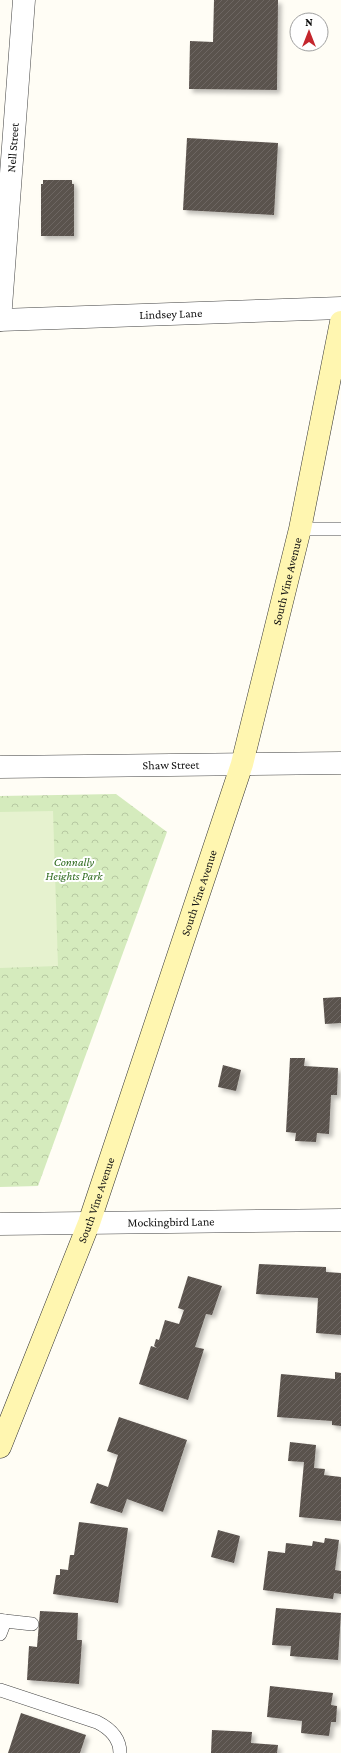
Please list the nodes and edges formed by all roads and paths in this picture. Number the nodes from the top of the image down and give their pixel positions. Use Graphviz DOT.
graph roads {
  1 [pos="24,0"];
  2 [pos="341,308"];
  3 [pos="0,320"];
  4 [pos="341,322"];
  5 [pos="300,529"];
  6 [pos="341,529"];
  7 [pos="341,763"];
  8 [pos="242,764"];
  9 [pos="0,767"];
  10 [pos="341,1220"];
  11 [pos="89,1223"];
  12 [pos="0,1224"];
  13 [pos="0,1447"];
  14 [pos="3,1621"];
  15 [pos="32,1624"];
  16 [pos="0,1634"];
  17 [pos="0,1690"];
  18 [pos="120,1753"];
  1 -- 3 [label="street, Nell Street"];
  2 -- 3 [label="street, Lindsey Lane"];
  4 -- 5 [label="main road, South Vine Avenue"];
  5 -- 6 [label="lane"];
  5 -- 8 [label="main road, South Vine Avenue"];
  7 -- 8 [label="street, Shaw Street"];
  8 -- 9 [label="street, Shaw Street"];
  8 -- 11 [label="main road, South Vine Avenue"];
  10 -- 11 [label="street, Mockingbird Lane"];
  11 -- 12 [label="street, Mockingbird Lane"];
  11 -- 13 [label="main road, South Vine Avenue"];
  14 -- 15 [label="lane"];
  14 -- 16 [label="lane"];
  17 -- 18 [label="lane"];
}
